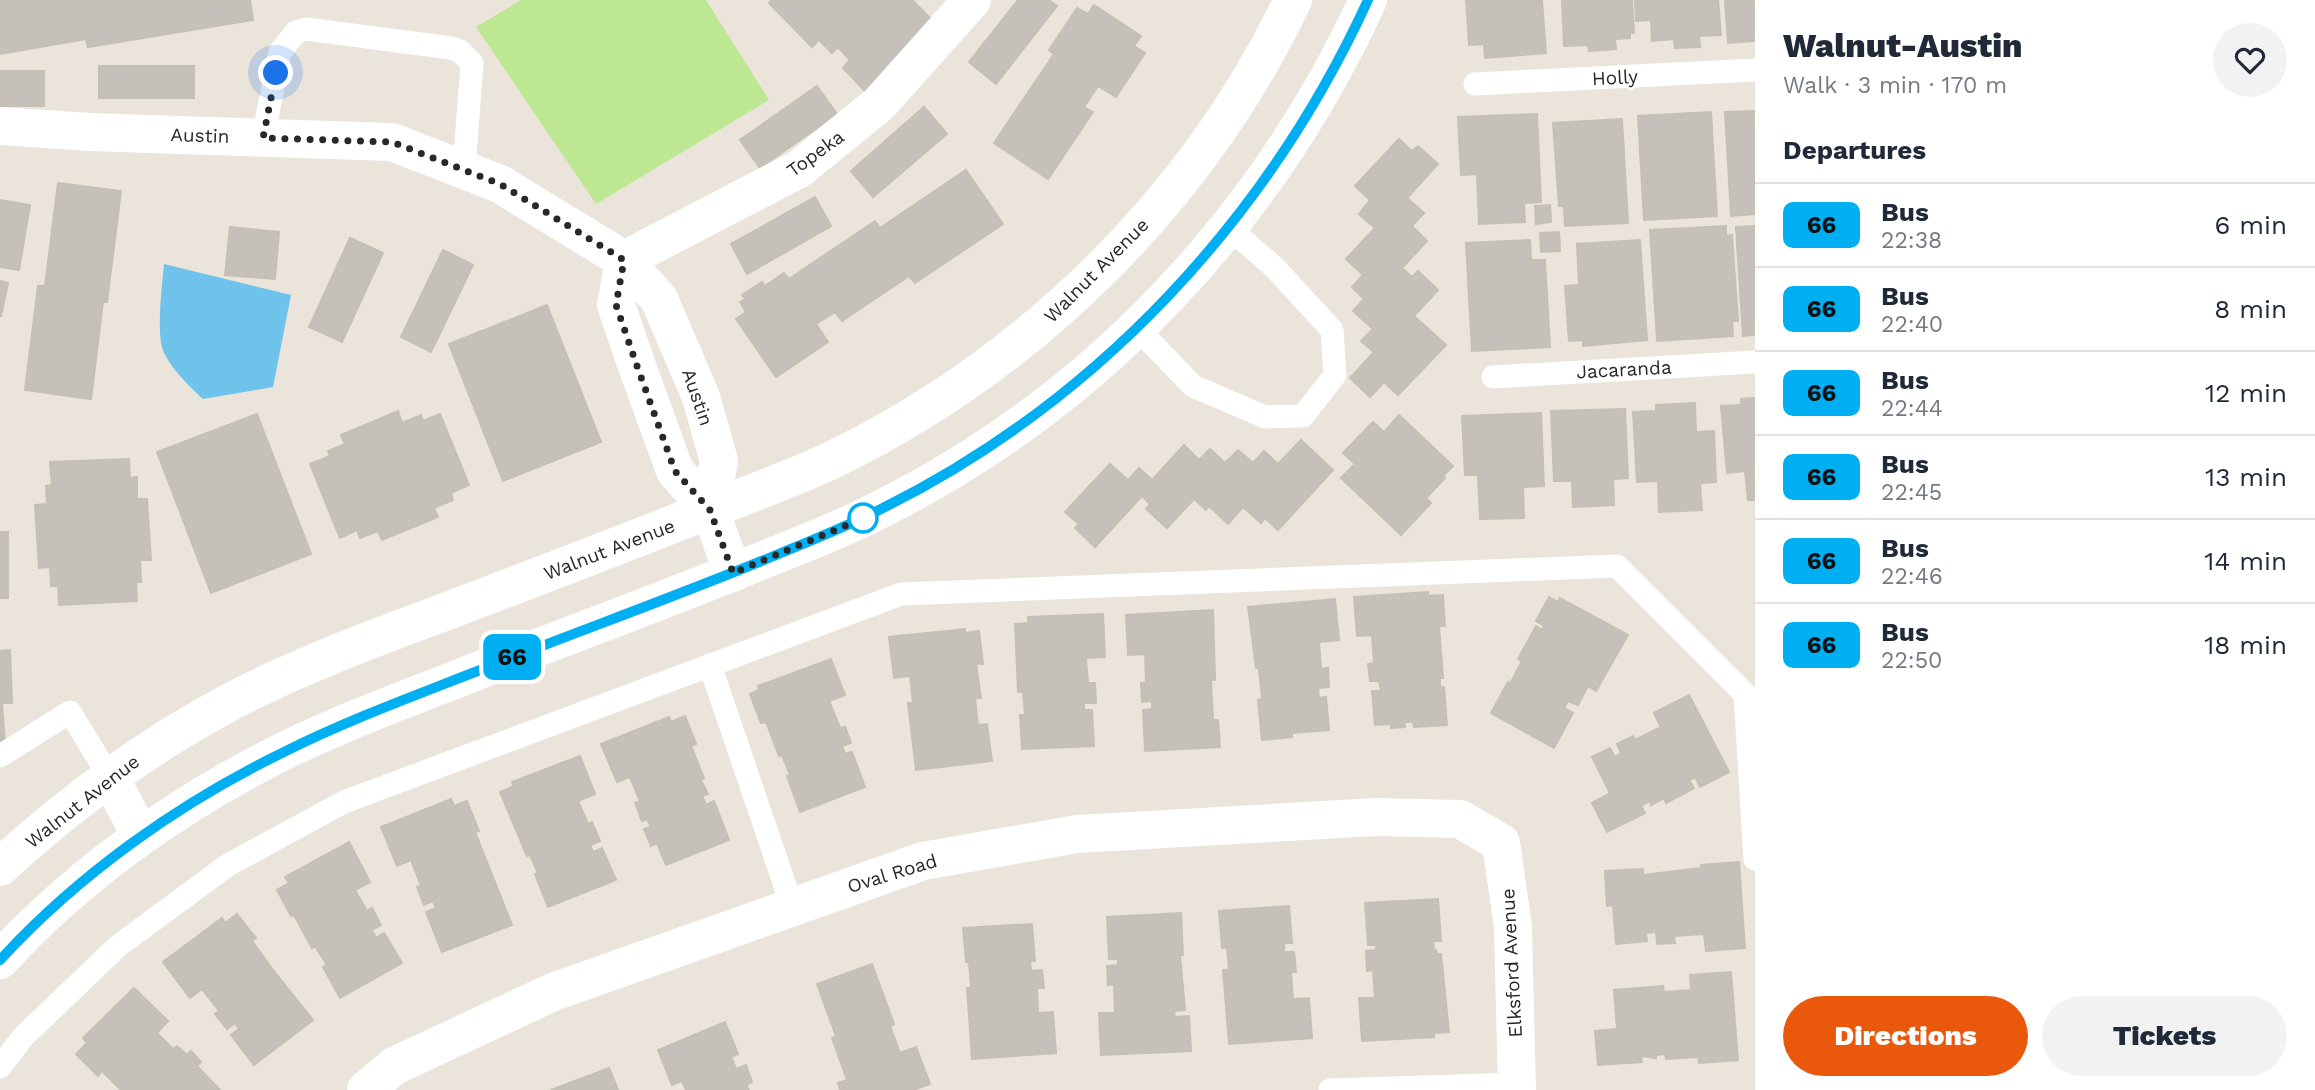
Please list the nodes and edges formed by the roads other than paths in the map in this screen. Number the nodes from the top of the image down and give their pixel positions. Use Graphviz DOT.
graph roads {
  1 [pos="972,0"];
  2 [pos="1293,0"];
  3 [pos="1368,0"];
  4 [pos="1755,70"];
  5 [pos="1475,84"];
  6 [pos="0,126"];
  7 [pos="263,138"];
  8 [pos="464,169"];
  9 [pos="1228,228"];
  10 [pos="624,260"];
  11 [pos="1137,328"];
  12 [pos="1755,362"];
  13 [pos="1493,377"];
  14 [pos="710,510"];
  15 [pos="733,573"];
  16 [pos="710,666"];
  17 [pos="0,756"];
  18 [pos="109,776"];
  19 [pos="1460,819"];
  20 [pos="141,836"];
  21 [pos="1755,859"];
  22 [pos="0,867"];
  23 [pos="792,906"];
  24 [pos="0,960"];
  25 [pos="0,1067"];
  26 [pos="1517,1087"];
  27 [pos="366,1090"];
  28 [pos="1331,1090"];
  1 -- 10 [label="main road, Topeka"];
  2 -- 14 [label="main road, Walnut Avenue"];
  3 -- 9 [label="main road"];
  4 -- 5 [label="lane, Holly"];
  6 -- 7 [label="main road, Austin"];
  7 -- 8 [label="main road, Austin"];
  7 -- 8 [label="lane"];
  8 -- 10 [label="main road, Austin"];
  9 -- 11 [label="main road"];
  9 -- 11 [label="lane"];
  10 -- 14 [label="main road"];
  11 -- 15 [label="main road"];
  12 -- 13 [label="lane, Jacaranda"];
  14 -- 15 [label="main road"];
  14 -- 18 [label="main road, Walnut Avenue"];
  15 -- 20 [label="main road"];
  16 -- 21 [label="lane"];
  16 -- 23 [label="lane"];
  16 -- 25 [label="lane"];
  17 -- 18 [label="lane"];
  18 -- 20 [label="main road"];
  18 -- 22 [label="main road, Walnut Avenue"];
  19 -- 23 [label="main road, Oval Road"];
  19 -- 26 [label="main road, Elksford Avenue"];
  20 -- 24 [label="main road"];
  23 -- 27 [label="main road, Oval Road"];
  26 -- 28 [label="lane"];
}
